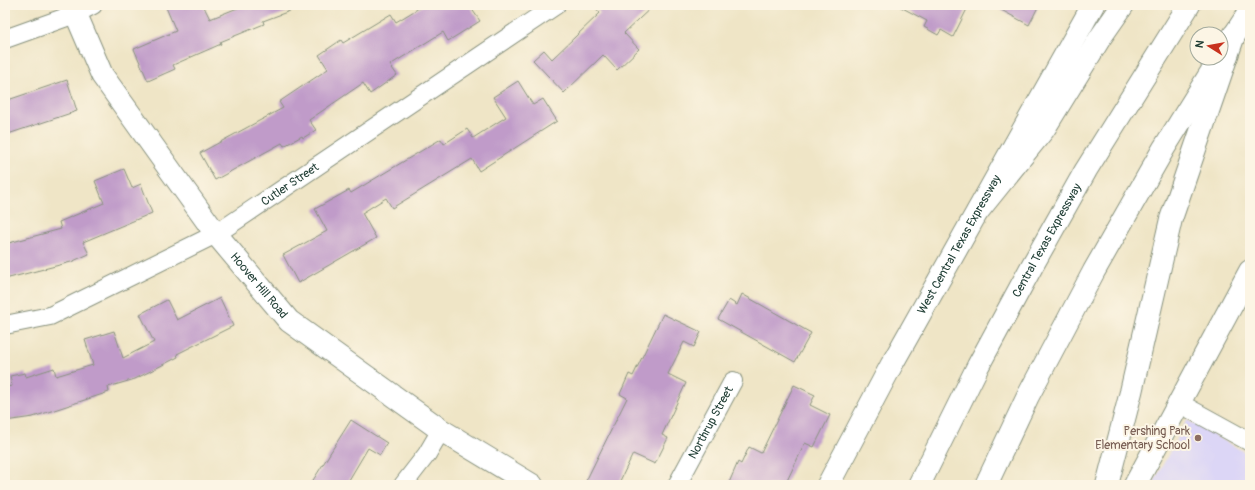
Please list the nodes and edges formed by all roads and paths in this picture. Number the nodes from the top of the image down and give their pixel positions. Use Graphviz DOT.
graph roads {
  1 [pos="556,5"];
  2 [pos="1093,5"];
  3 [pos="1123,5"];
  4 [pos="1189,5"];
  5 [pos="80,8"];
  6 [pos="1250,11"];
  7 [pos="1234,35"];
  8 [pos="5,39"];
  9 [pos="1229,43"];
  10 [pos="1214,66"];
  11 [pos="978,211"];
  12 [pos="216,234"];
  13 [pos="1250,271"];
  14 [pos="5,325"];
  15 [pos="733,381"];
  16 [pos="1178,403"];
  17 [pos="441,430"];
  18 [pos="1250,442"];
  19 [pos="403,485"];
  20 [pos="532,485"];
  21 [pos="677,485"];
  22 [pos="828,485"];
  23 [pos="919,485"];
  24 [pos="986,485"];
  25 [pos="1107,485"];
  26 [pos="1135,485"];
  1 -- 12 [label="street, Cutler Street"];
  2 -- 11 [label="main road, West Central Texas Expressway"];
  3 -- 11 [label="main road"];
  4 -- 23 [label="main road, Central Texas Expressway"];
  5 -- 8 [label="street"];
  5 -- 12 [label="main road, Hoover Hill Road"];
  6 -- 7 [label="main road"];
  7 -- 9 [label="main road"];
  7 -- 25 [label="main road"];
  10 -- 24 [label="main road"];
  11 -- 22 [label="main road, West Central Texas Expressway"];
  12 -- 14 [label="street, Cutler Street"];
  12 -- 17 [label="main road, Hoover Hill Road"];
  13 -- 16 [label="main road"];
  15 -- 21 [label="street, Northrup Street"];
  16 -- 18 [label="street"];
  16 -- 26 [label="main road"];
  17 -- 19 [label="street"];
  17 -- 20 [label="main road, Hoover Hill Road"];
}
